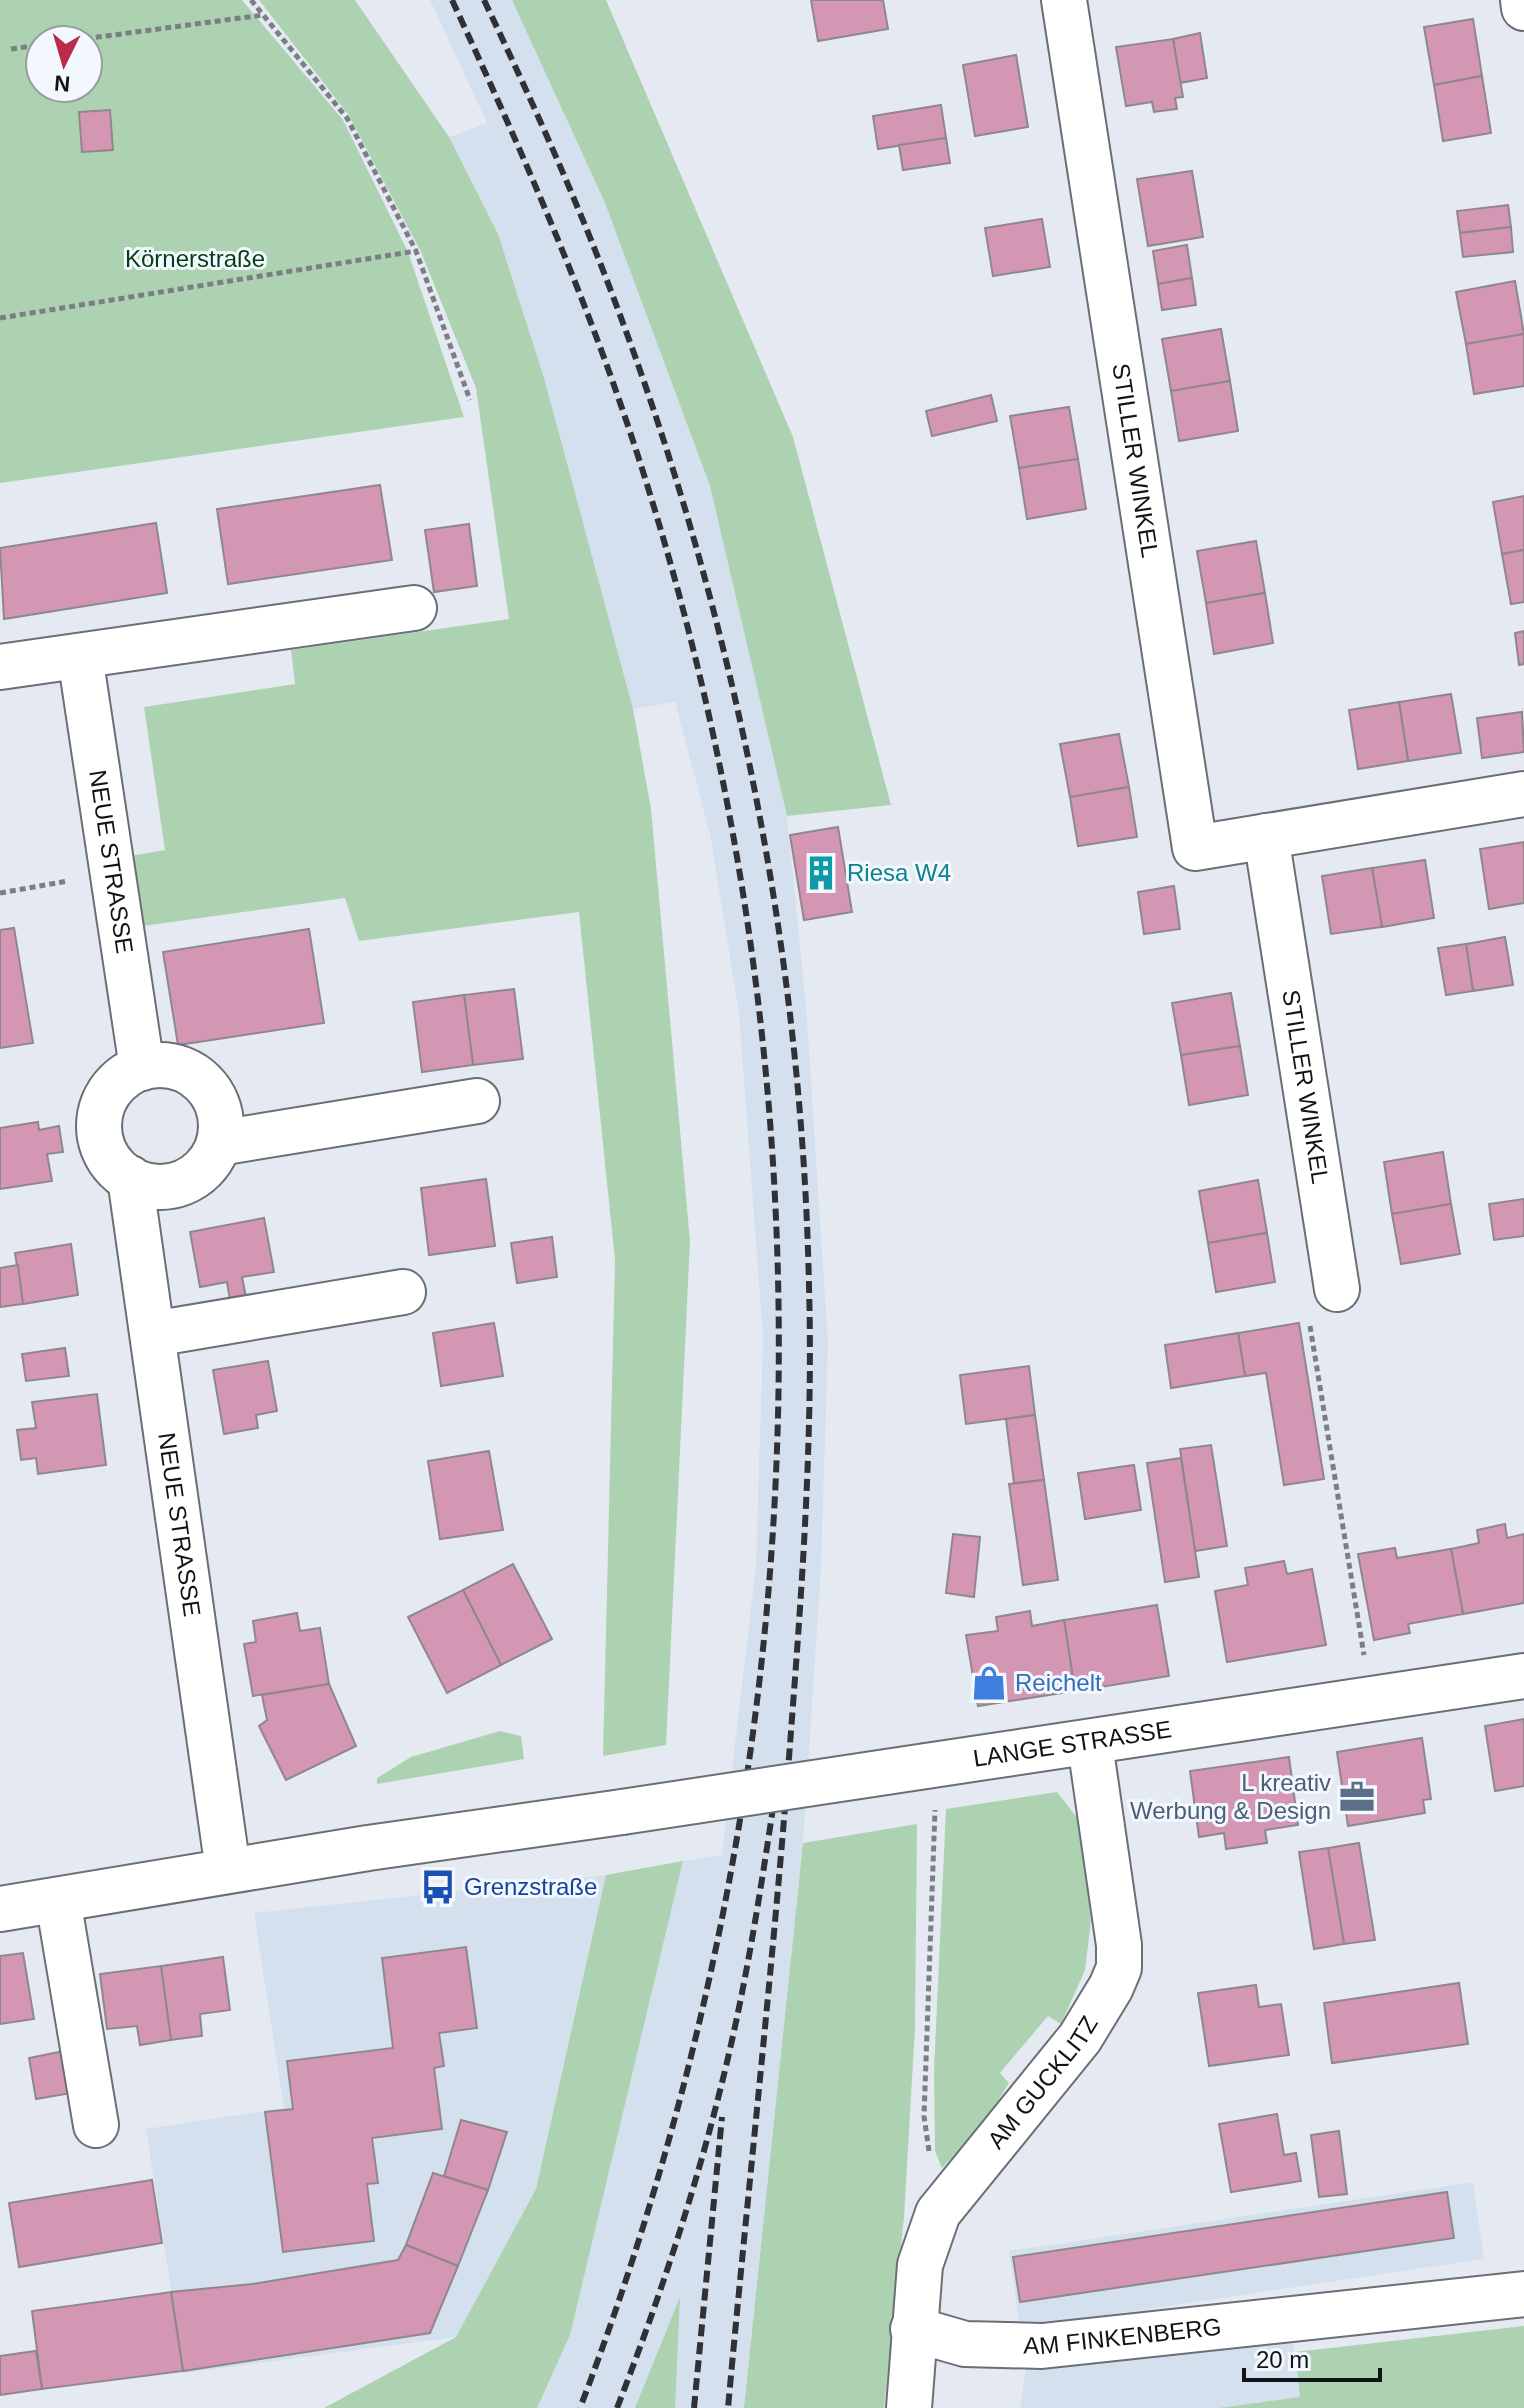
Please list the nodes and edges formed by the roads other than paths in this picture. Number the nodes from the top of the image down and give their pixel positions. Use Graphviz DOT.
graph roads {
  1 [pos="1064,0"];
  2 [pos="1523,0"];
  3 [pos="1524,8"];
  4 [pos="414,608"];
  5 [pos="80,656"];
  6 [pos="0,667"];
  7 [pos="1524,794"];
  8 [pos="1266,836"];
  9 [pos="142,1068"];
  10 [pos="477,1101"];
  11 [pos="219,1143"];
  12 [pos="130,1178"];
  13 [pos="1337,1289"];
  14 [pos="403,1292"];
  15 [pos="153,1334"];
  16 [pos="1524,1676"];
  17 [pos="1090,1744"];
  18 [pos="228,1870"];
  19 [pos="58,1900"];
  20 [pos="0,1909"];
  21 [pos="96,2125"];
  22 [pos="1524,2294"];
  23 [pos="913,2329"];
  24 [pos="909,2408"];
  1 -- 8 [label="street, STILLER WINKEL"];
  2 -- 3 [label="street"];
  4 -- 5 [label="street"];
  5 -- 6 [label="street"];
  5 -- 9 [label="street, NEUE STRASSE"];
  7 -- 8 [label="street, STILLER WINKEL"];
  8 -- 13 [label="street, STILLER WINKEL"];
  9 -- 11 [label="street"];
  9 -- 12 [label="street"];
  10 -- 11 [label="street"];
  11 -- 12 [label="street"];
  12 -- 15 [label="street, NEUE STRASSE"];
  14 -- 15 [label="street"];
  15 -- 18 [label="street, NEUE STRASSE"];
  16 -- 17 [label="street, LANGE STRASSE"];
  17 -- 18 [label="street, LANGE STRASSE, bridge"];
  17 -- 23 [label="street, AM GUCKLITZ"];
  18 -- 19 [label="street"];
  19 -- 20 [label="street"];
  19 -- 21 [label="street"];
  22 -- 23 [label="street, AM FINKENBERG"];
  23 -- 24 [label="street, AM GUCKLITZ"];
}
